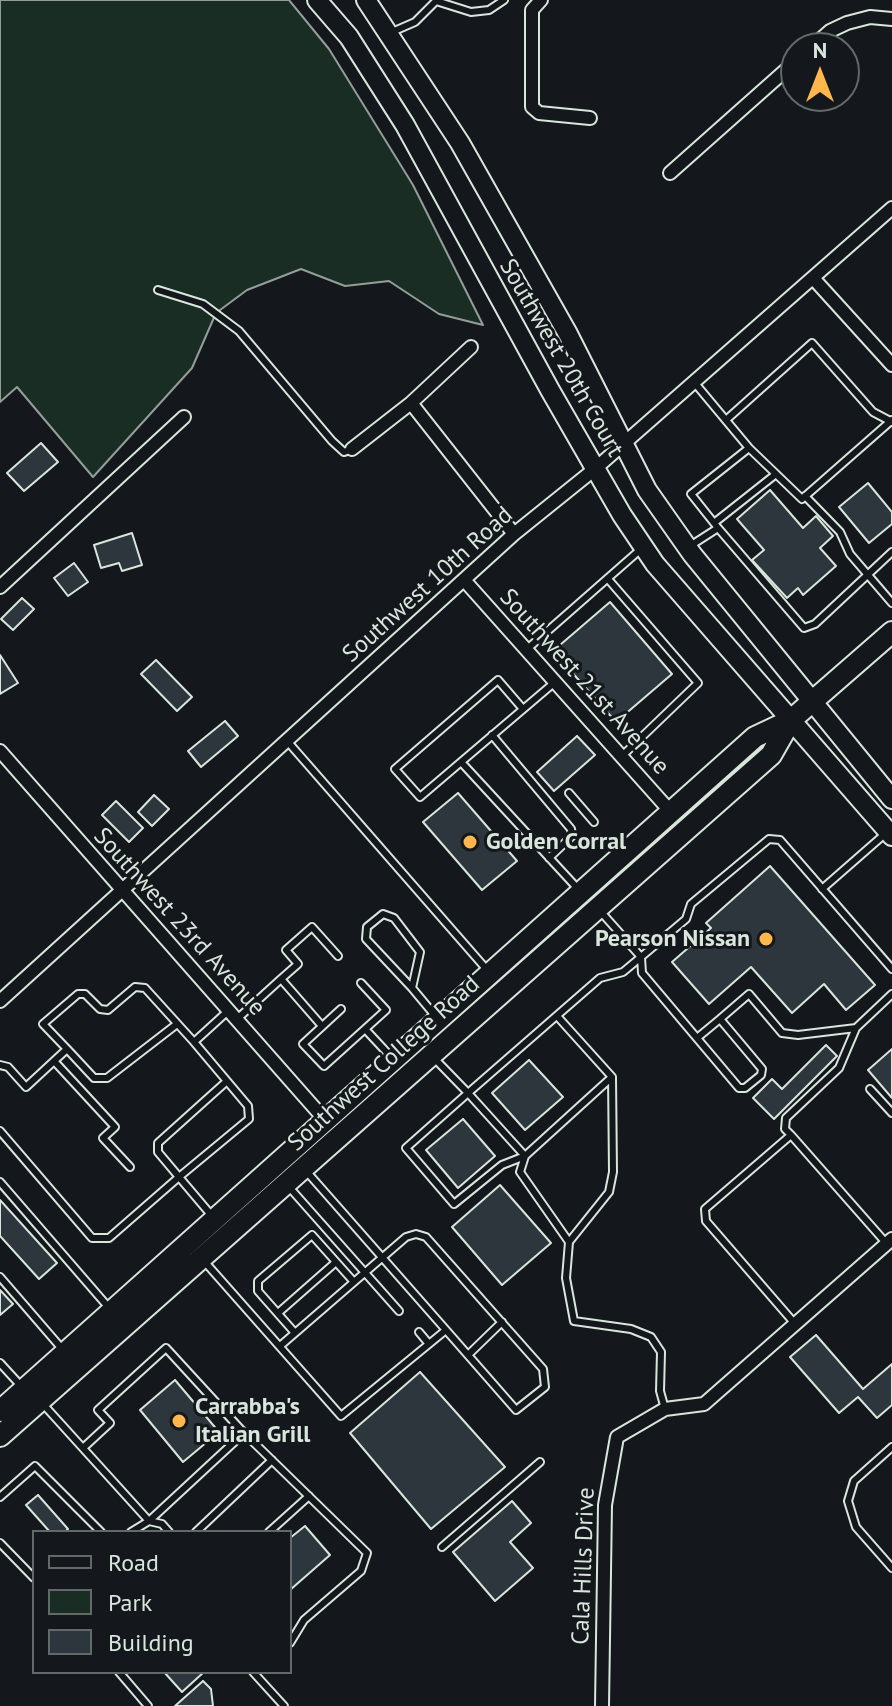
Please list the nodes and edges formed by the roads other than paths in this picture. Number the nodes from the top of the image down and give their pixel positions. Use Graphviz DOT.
graph roads {
  1 [pos="317,0"];
  2 [pos="366,0"];
  3 [pos="436,0"];
  4 [pos="504,0"];
  5 [pos="541,0"];
  6 [pos="892,19"];
  7 [pos="829,32"];
  8 [pos="389,33"];
  9 [pos="358,51"];
  10 [pos="780,75"];
  11 [pos="590,118"];
  12 [pos="670,173"];
  13 [pos="892,208"];
  14 [pos="813,278"];
  15 [pos="158,290"];
  16 [pos="471,347"];
  17 [pos="892,365"];
  18 [pos="694,382"];
  19 [pos="411,403"];
  20 [pos="184,417"];
  21 [pos="726,420"];
  22 [pos="891,421"];
  23 [pos="624,443"];
  24 [pos="749,448"];
  25 [pos="352,449"];
  26 [pos="596,468"];
  27 [pos="776,474"];
  28 [pos="805,496"];
  29 [pos="716,526"];
  30 [pos="514,534"];
  31 [pos="643,547"];
  32 [pos="688,547"];
  33 [pos="892,552"];
  34 [pos="867,574"];
  35 [pos="608,579"];
  36 [pos="465,581"];
  37 [pos="0,587"];
  38 [pos="892,603"];
  39 [pos="892,632"];
  40 [pos="526,650"];
  41 [pos="555,682"];
  42 [pos="812,703"];
  43 [pos="523,709"];
  44 [pos="791,720"];
  45 [pos="492,735"];
  46 [pos="288,742"];
  47 [pos="0,751"];
  48 [pos="621,757"];
  49 [pos="461,762"];
  50 [pos="569,793"];
  51 [pos="892,799"];
  52 [pos="671,812"];
  53 [pos="594,822"];
  54 [pos="890,834"];
  55 [pos="549,858"];
  56 [pos="822,889"];
  57 [pos="122,893"];
  58 [pos="589,900"];
  59 [pos="338,956"];
  60 [pos="641,957"];
  61 [pos="892,969"];
  62 [pos="491,974"];
  63 [pos="281,979"];
  64 [pos="361,983"];
  65 [pos="412,988"];
  66 [pos="892,994"];
  67 [pos="0,1001"];
  68 [pos="341,1009"];
  69 [pos="232,1016"];
  70 [pos="557,1016"];
  71 [pos="720,1019"];
  72 [pos="439,1020"];
  73 [pos="177,1024"];
  74 [pos="322,1026"];
  75 [pos="856,1028"];
  76 [pos="365,1029"];
  77 [pos="697,1038"];
  78 [pos="194,1042"];
  79 [pos="67,1049"];
  80 [pos="433,1056"];
  81 [pos="394,1060"];
  82 [pos="54,1061"];
  83 [pos="0,1065"];
  84 [pos="612,1077"];
  85 [pos="227,1081"];
  86 [pos="870,1089"];
  87 [pos="468,1093"];
  88 [pos="892,1113"];
  89 [pos="326,1121"];
  90 [pos="0,1131"];
  91 [pos="791,1135"];
  92 [pos="525,1156"];
  93 [pos="130,1167"];
  94 [pos="304,1170"];
  95 [pos="179,1177"];
  96 [pos="0,1182"];
  97 [pos="287,1184"];
  98 [pos="215,1220"];
  99 [pos="889,1241"];
  100 [pos="569,1242"];
  101 [pos="202,1258"];
  102 [pos="382,1258"];
  103 [pos="336,1262"];
  104 [pos="367,1272"];
  105 [pos="0,1277"];
  106 [pos="354,1282"];
  107 [pos="399,1311"];
  108 [pos="112,1312"];
  109 [pos="278,1313"];
  110 [pos="502,1322"];
  111 [pos="796,1325"];
  112 [pos="446,1330"];
  113 [pos="419,1332"];
  114 [pos="295,1333"];
  115 [pos="429,1344"];
  116 [pos="280,1346"];
  117 [pos="65,1353"];
  118 [pos="468,1355"];
  119 [pos="0,1363"];
  120 [pos="32,1395"];
  121 [pos="665,1409"];
  122 [pos="0,1411"];
  123 [pos="244,1433"];
  124 [pos="0,1436"];
  125 [pos="892,1447"];
  126 [pos="83,1448"];
  127 [pos="272,1460"];
  128 [pos="540,1462"];
  129 [pos="309,1496"];
  130 [pos="0,1497"];
  131 [pos="149,1521"];
  132 [pos="99,1530"];
  133 [pos="134,1530"];
  134 [pos="167,1530"];
  135 [pos="198,1530"];
  136 [pos="271,1530"];
  137 [pos="0,1543"];
  138 [pos="442,1547"];
  139 [pos="892,1568"];
  140 [pos="32,1576"];
  141 [pos="292,1640"];
  142 [pos="121,1674"];
  143 [pos="256,1674"];
  144 [pos="148,1706"];
  145 [pos="284,1706"];
  146 [pos="602,1706"];
  1 -- 9 [label="main road, Southwest 20th Court"];
  2 -- 8 [label="main road, Southwest 20th Court"];
  3 -- 4 [label="lane"];
  3 -- 8 [label="lane"];
  5 -- 11 [label="street"];
  6 -- 7 [label="street"];
  8 -- 9 [label="main road"];
  8 -- 23 [label="main road, Southwest 20th Court"];
  9 -- 26 [label="main road, Southwest 20th Court"];
  10 -- 12 [label="street"];
  13 -- 14 [label="street, Southwest 10th Road"];
  14 -- 17 [label="street"];
  14 -- 18 [label="street, Southwest 10th Road"];
  15 -- 25 [label="lane"];
  16 -- 19 [label="street"];
  18 -- 21 [label="lane"];
  18 -- 23 [label="street, Southwest 10th Road"];
  19 -- 25 [label="street"];
  19 -- 30 [label="street"];
  20 -- 37 [label="street"];
  21 -- 22 [label="lane"];
  21 -- 24 [label="lane"];
  22 -- 28 [label="lane"];
  23 -- 26 [label="street, Southwest 10th Road"];
  23 -- 32 [label="main road, Southwest 20th Court"];
  24 -- 27 [label="lane"];
  24 -- 29 [label="lane"];
  26 -- 30 [label="street, Southwest 10th Road"];
  26 -- 31 [label="main road, Southwest 20th Court"];
  27 -- 28 [label="lane"];
  27 -- 29 [label="lane"];
  28 -- 34 [label="lane"];
  29 -- 32 [label="lane"];
  29 -- 34 [label="lane"];
  30 -- 36 [label="street, Southwest 10th Road"];
  31 -- 35 [label="lane"];
  31 -- 44 [label="main road, Southwest 20th Court"];
  32 -- 42 [label="main road, Southwest 20th Court"];
  33 -- 34 [label="lane"];
  34 -- 38 [label="lane"];
  35 -- 40 [label="lane"];
  35 -- 48 [label="lane"];
  36 -- 40 [label="street, Southwest 21st Avenue"];
  36 -- 46 [label="street, Southwest 10th Road"];
  39 -- 42 [label="main road, Southwest College Road"];
  40 -- 41 [label="street, Southwest 21st Avenue"];
  41 -- 43 [label="lane"];
  41 -- 48 [label="street, Southwest 21st Avenue"];
  42 -- 44 [label="main road, Southwest College Road"];
  42 -- 51 [label="main road, Southwest 20th Court"];
  43 -- 45 [label="lane"];
  43 -- 49 [label="lane"];
  44 -- 52 [label="main road, Southwest College Road"];
  44 -- 54 [label="main road, Southwest 20th Court"];
  44 -- 58 [label="main road, Southwest College Road"];
  45 -- 49 [label="lane"];
  45 -- 55 [label="lane"];
  46 -- 57 [label="street, Southwest 10th Road"];
  46 -- 62 [label="lane"];
  47 -- 57 [label="street, Southwest 23rd Avenue"];
  48 -- 52 [label="street, Southwest 21st Avenue"];
  49 -- 55 [label="lane"];
  50 -- 53 [label="lane"];
  52 -- 58 [label="main road, Southwest College Road"];
  54 -- 56 [label="lane"];
  55 -- 58 [label="lane"];
  56 -- 60 [label="lane"];
  56 -- 61 [label="lane"];
  57 -- 67 [label="street, Southwest 10th Road"];
  57 -- 69 [label="street, Southwest 23rd Avenue"];
  58 -- 60 [label="lane"];
  58 -- 62 [label="main road, Southwest College Road"];
  58 -- 80 [label="main road, Southwest College Road"];
  59 -- 63 [label="lane"];
  60 -- 70 [label="lane"];
  60 -- 77 [label="lane"];
  62 -- 72 [label="main road, Southwest College Road"];
  63 -- 69 [label="lane"];
  63 -- 74 [label="lane"];
  64 -- 76 [label="lane"];
  65 -- 65 [label="lane"];
  65 -- 72 [label="lane"];
  66 -- 75 [label="lane"];
  68 -- 74 [label="lane"];
  69 -- 78 [label="lane"];
  69 -- 89 [label="street, Southwest 23rd Avenue"];
  70 -- 84 [label="lane"];
  70 -- 87 [label="lane"];
  71 -- 75 [label="lane"];
  71 -- 77 [label="lane"];
  71 -- 77 [label="lane"];
  72 -- 81 [label="main road, Southwest College Road"];
  73 -- 78 [label="lane"];
  73 -- 79 [label="lane"];
  73 -- 79 [label="lane"];
  74 -- 76 [label="lane"];
  75 -- 91 [label="lane"];
  76 -- 81 [label="lane"];
  78 -- 85 [label="lane"];
  79 -- 82 [label="lane"];
  80 -- 87 [label="lane"];
  80 -- 94 [label="main road, Southwest College Road"];
  81 -- 89 [label="main road, Southwest College Road"];
  82 -- 83 [label="lane"];
  82 -- 93 [label="lane"];
  84 -- 92 [label="lane"];
  84 -- 100 [label="lane"];
  85 -- 95 [label="lane"];
  85 -- 95 [label="lane"];
  86 -- 88 [label="lane"];
  87 -- 92 [label="lane"];
  87 -- 92 [label="lane"];
  89 -- 98 [label="main road, Southwest College Road"];
  90 -- 95 [label="lane"];
  91 -- 99 [label="lane"];
  91 -- 111 [label="lane"];
  92 -- 100 [label="lane"];
  94 -- 97 [label="main road, Southwest College Road"];
  94 -- 102 [label="lane"];
  95 -- 98 [label="lane"];
  96 -- 108 [label="lane"];
  97 -- 101 [label="main road, Southwest College Road"];
  97 -- 104 [label="lane"];
  98 -- 108 [label="main road, Southwest College Road"];
  99 -- 111 [label="street"];
  100 -- 121 [label="lane"];
  101 -- 116 [label="lane"];
  101 -- 120 [label="main road, Southwest College Road"];
  102 -- 104 [label="lane"];
  102 -- 110 [label="lane"];
  102 -- 112 [label="lane"];
  103 -- 106 [label="lane"];
  103 -- 109 [label="lane"];
  103 -- 109 [label="lane"];
  104 -- 106 [label="lane"];
  104 -- 107 [label="lane"];
  105 -- 117 [label="lane"];
  106 -- 114 [label="lane"];
  108 -- 117 [label="main road, Southwest College Road"];
  109 -- 114 [label="lane"];
  110 -- 118 [label="lane"];
  110 -- 118 [label="lane"];
  111 -- 121 [label="street"];
  112 -- 115 [label="lane"];
  112 -- 118 [label="lane"];
  113 -- 115 [label="lane"];
  114 -- 116 [label="lane"];
  115 -- 116 [label="lane"];
  117 -- 120 [label="main road, Southwest College Road"];
  119 -- 120 [label="lane"];
  120 -- 122 [label="main road, Southwest College Road"];
  120 -- 124 [label="main road, Southwest College Road"];
  120 -- 126 [label="lane"];
  121 -- 146 [label="street, Cala Hills Drive"];
  123 -- 126 [label="lane"];
  123 -- 127 [label="lane"];
  123 -- 131 [label="lane"];
  125 -- 139 [label="lane"];
  126 -- 131 [label="lane"];
  127 -- 129 [label="lane"];
  127 -- 135 [label="lane"];
  128 -- 138 [label="lane"];
  129 -- 136 [label="lane"];
  129 -- 141 [label="lane"];
  130 -- 132 [label="lane"];
  131 -- 133 [label="lane"];
  131 -- 134 [label="lane"];
  137 -- 140 [label="lane"];
  142 -- 144 [label="lane"];
  143 -- 145 [label="lane"];
}
